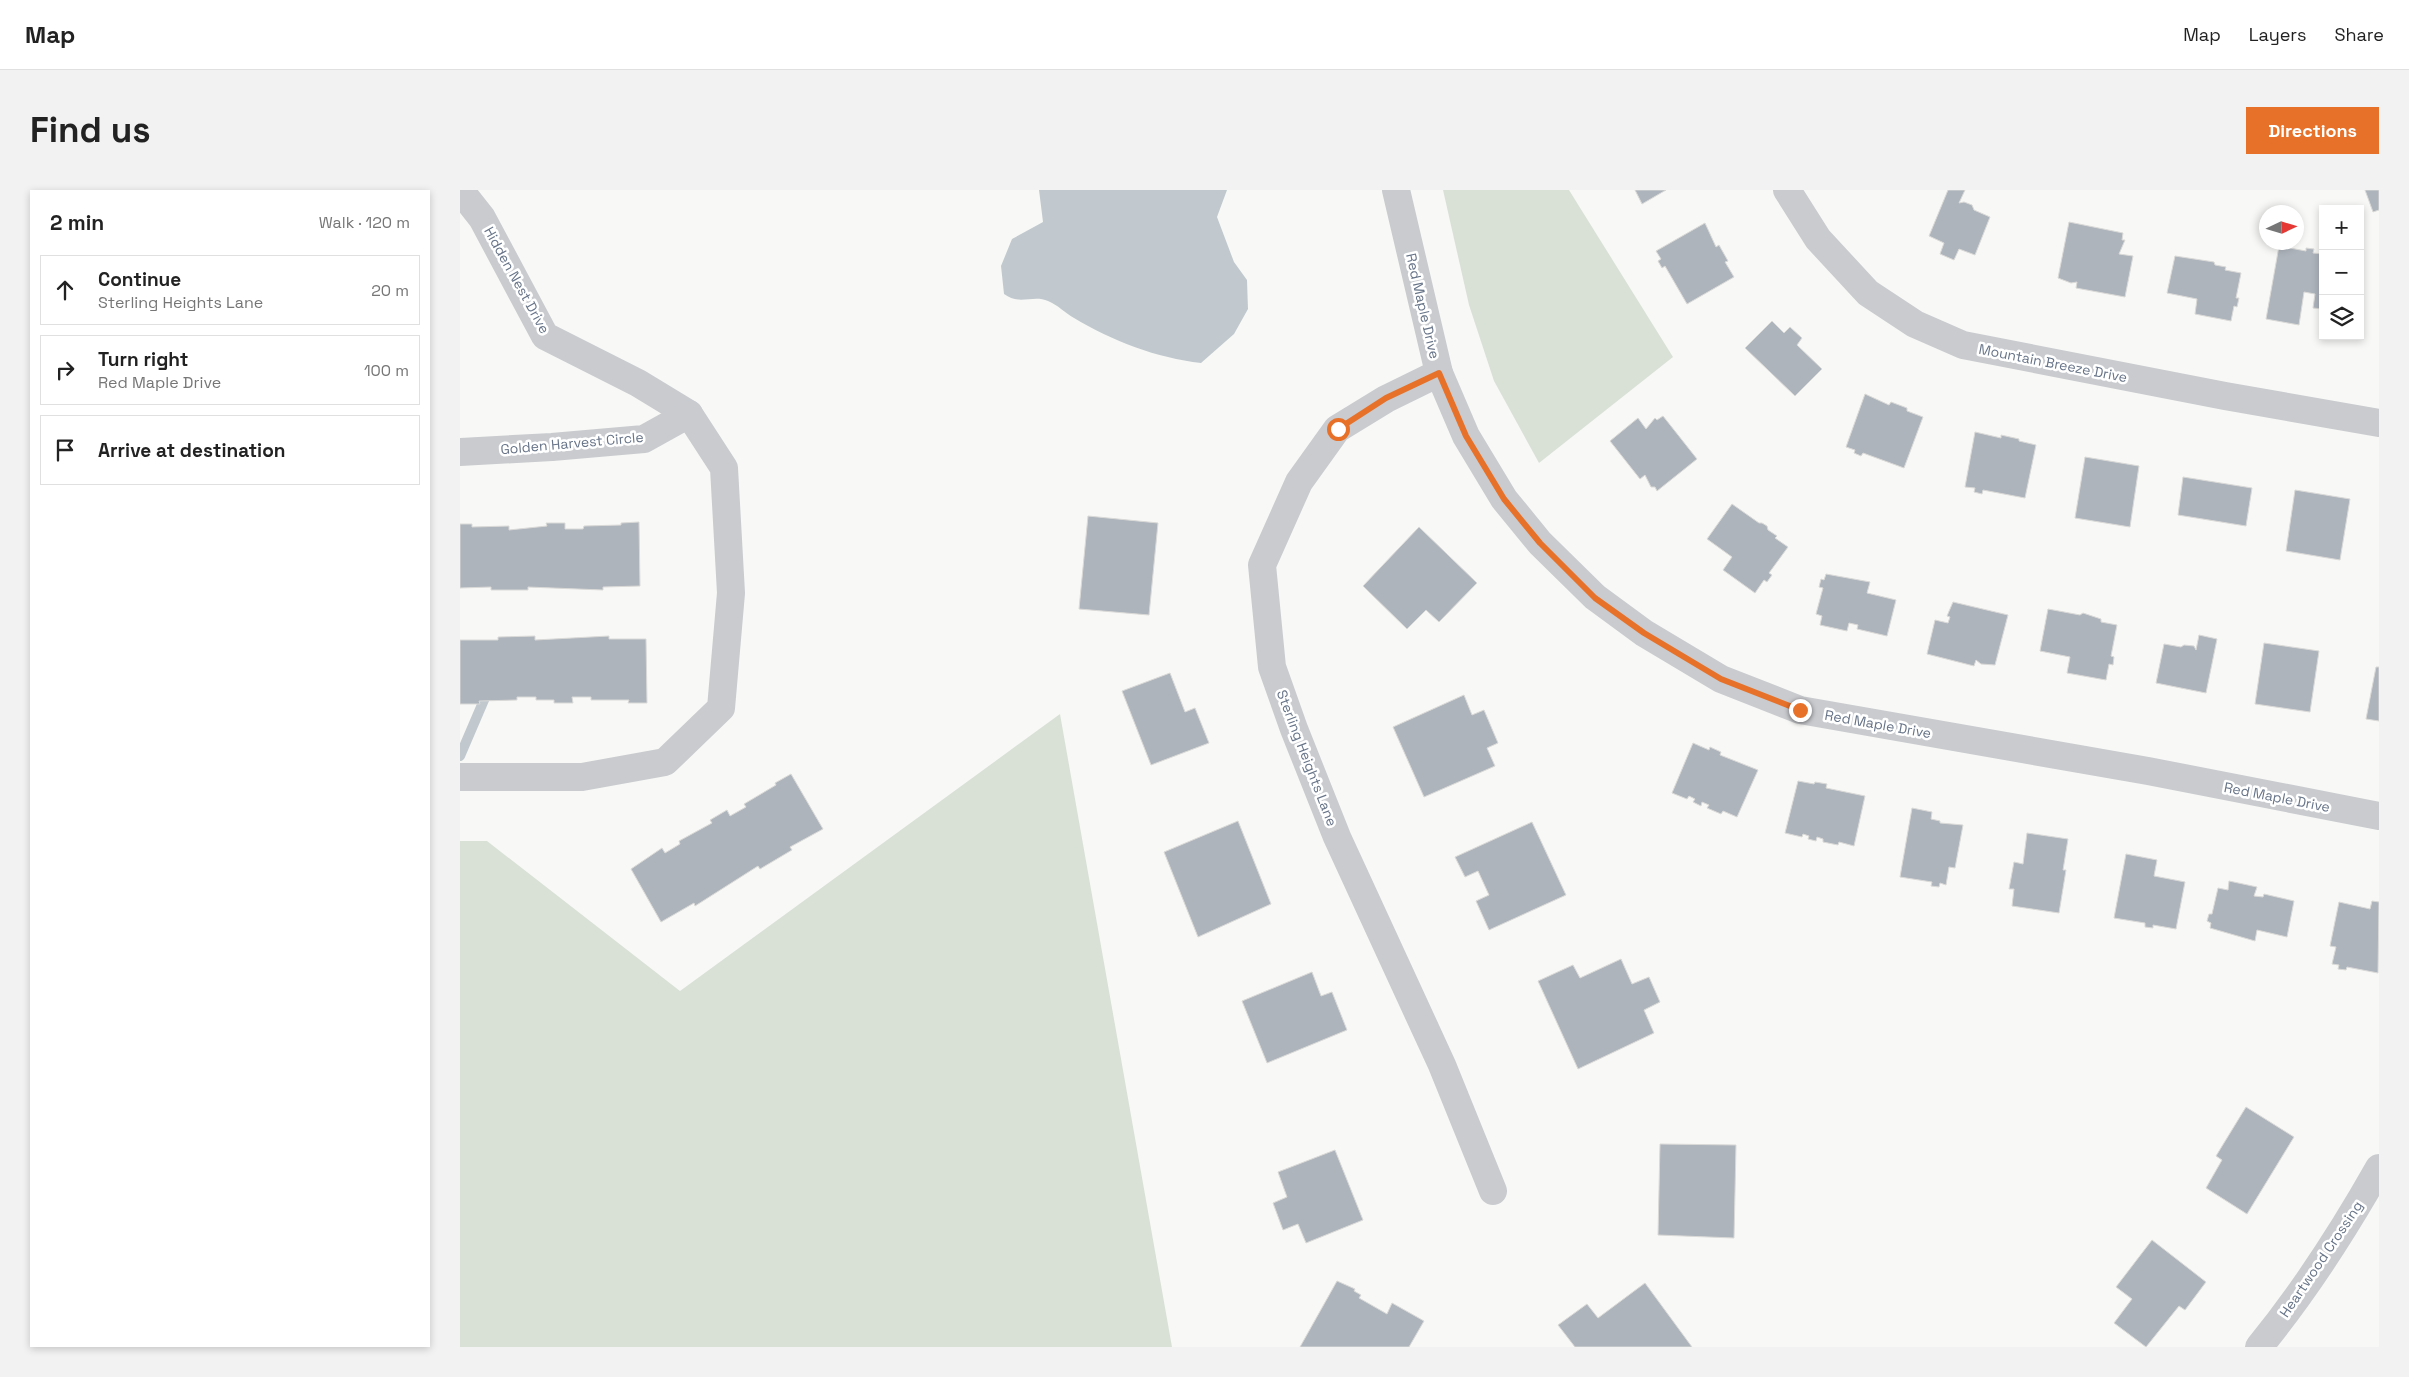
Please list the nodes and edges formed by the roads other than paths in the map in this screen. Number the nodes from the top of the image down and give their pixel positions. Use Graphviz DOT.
graph roads {
  1 [pos="460,190"];
  2 [pos="1396,190"];
  3 [pos="1787,190"];
  4 [pos="1439,373"];
  5 [pos="689,414"];
  6 [pos="2379,423"];
  7 [pos="460,452"];
  8 [pos="460,777"];
  9 [pos="2379,816"];
  10 [pos="2379,1168"];
  11 [pos="1493,1191"];
  12 [pos="2259,1347"];
  1 -- 5 [label="street, Hidden Nest Drive"];
  2 -- 4 [label="street, Red Maple Drive"];
  3 -- 6 [label="street, Mountain Breeze Drive"];
  4 -- 9 [label="street, Red Maple Drive"];
  4 -- 11 [label="street, Sterling Heights Lane"];
  5 -- 7 [label="street, Golden Harvest Circle"];
  5 -- 8 [label="street"];
  10 -- 12 [label="street, Heartwood Crossing"];
}
